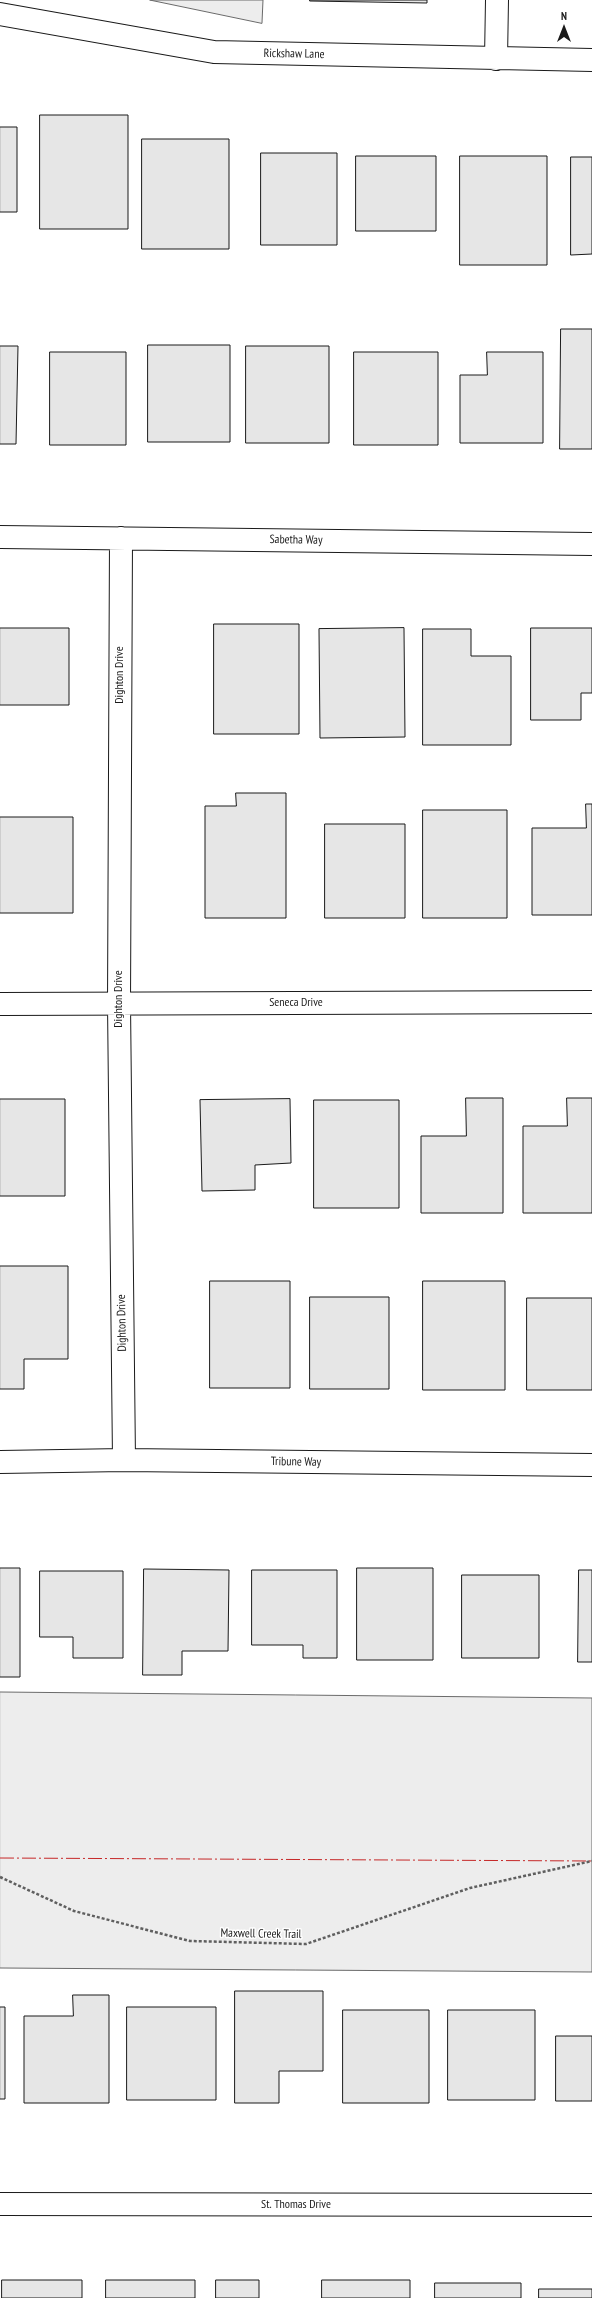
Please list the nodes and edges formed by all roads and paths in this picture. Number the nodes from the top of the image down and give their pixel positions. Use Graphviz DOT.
graph roads {
  1 [pos="497,0"];
  2 [pos="0,14"];
  3 [pos="496,59"];
  4 [pos="592,60"];
  5 [pos="0,537"];
  6 [pos="121,538"];
  7 [pos="592,544"];
  8 [pos="592,1002"];
  9 [pos="0,1004"];
  10 [pos="119,1004"];
  11 [pos="124,1460"];
  12 [pos="0,1462"];
  13 [pos="592,1465"];
  14 [pos="592,1861"];
  15 [pos="0,1877"];
  16 [pos="0,2204"];
  17 [pos="592,2205"];
  1 -- 3 [label="street"];
  2 -- 3 [label="street, Rickshaw Lane"];
  3 -- 4 [label="street, Rickshaw Lane"];
  5 -- 6 [label="street, Sabetha Way"];
  6 -- 7 [label="street, Sabetha Way"];
  6 -- 10 [label="street, Dighton Drive"];
  8 -- 10 [label="street, Seneca Drive"];
  9 -- 10 [label="street, Seneca Drive"];
  10 -- 11 [label="street, Dighton Drive"];
  11 -- 12 [label="street, Tribune Way"];
  11 -- 13 [label="street, Tribune Way"];
  14 -- 15 [label="path, Maxwell Creek Trail"];
  16 -- 17 [label="street, St. Thomas Drive"];
}
